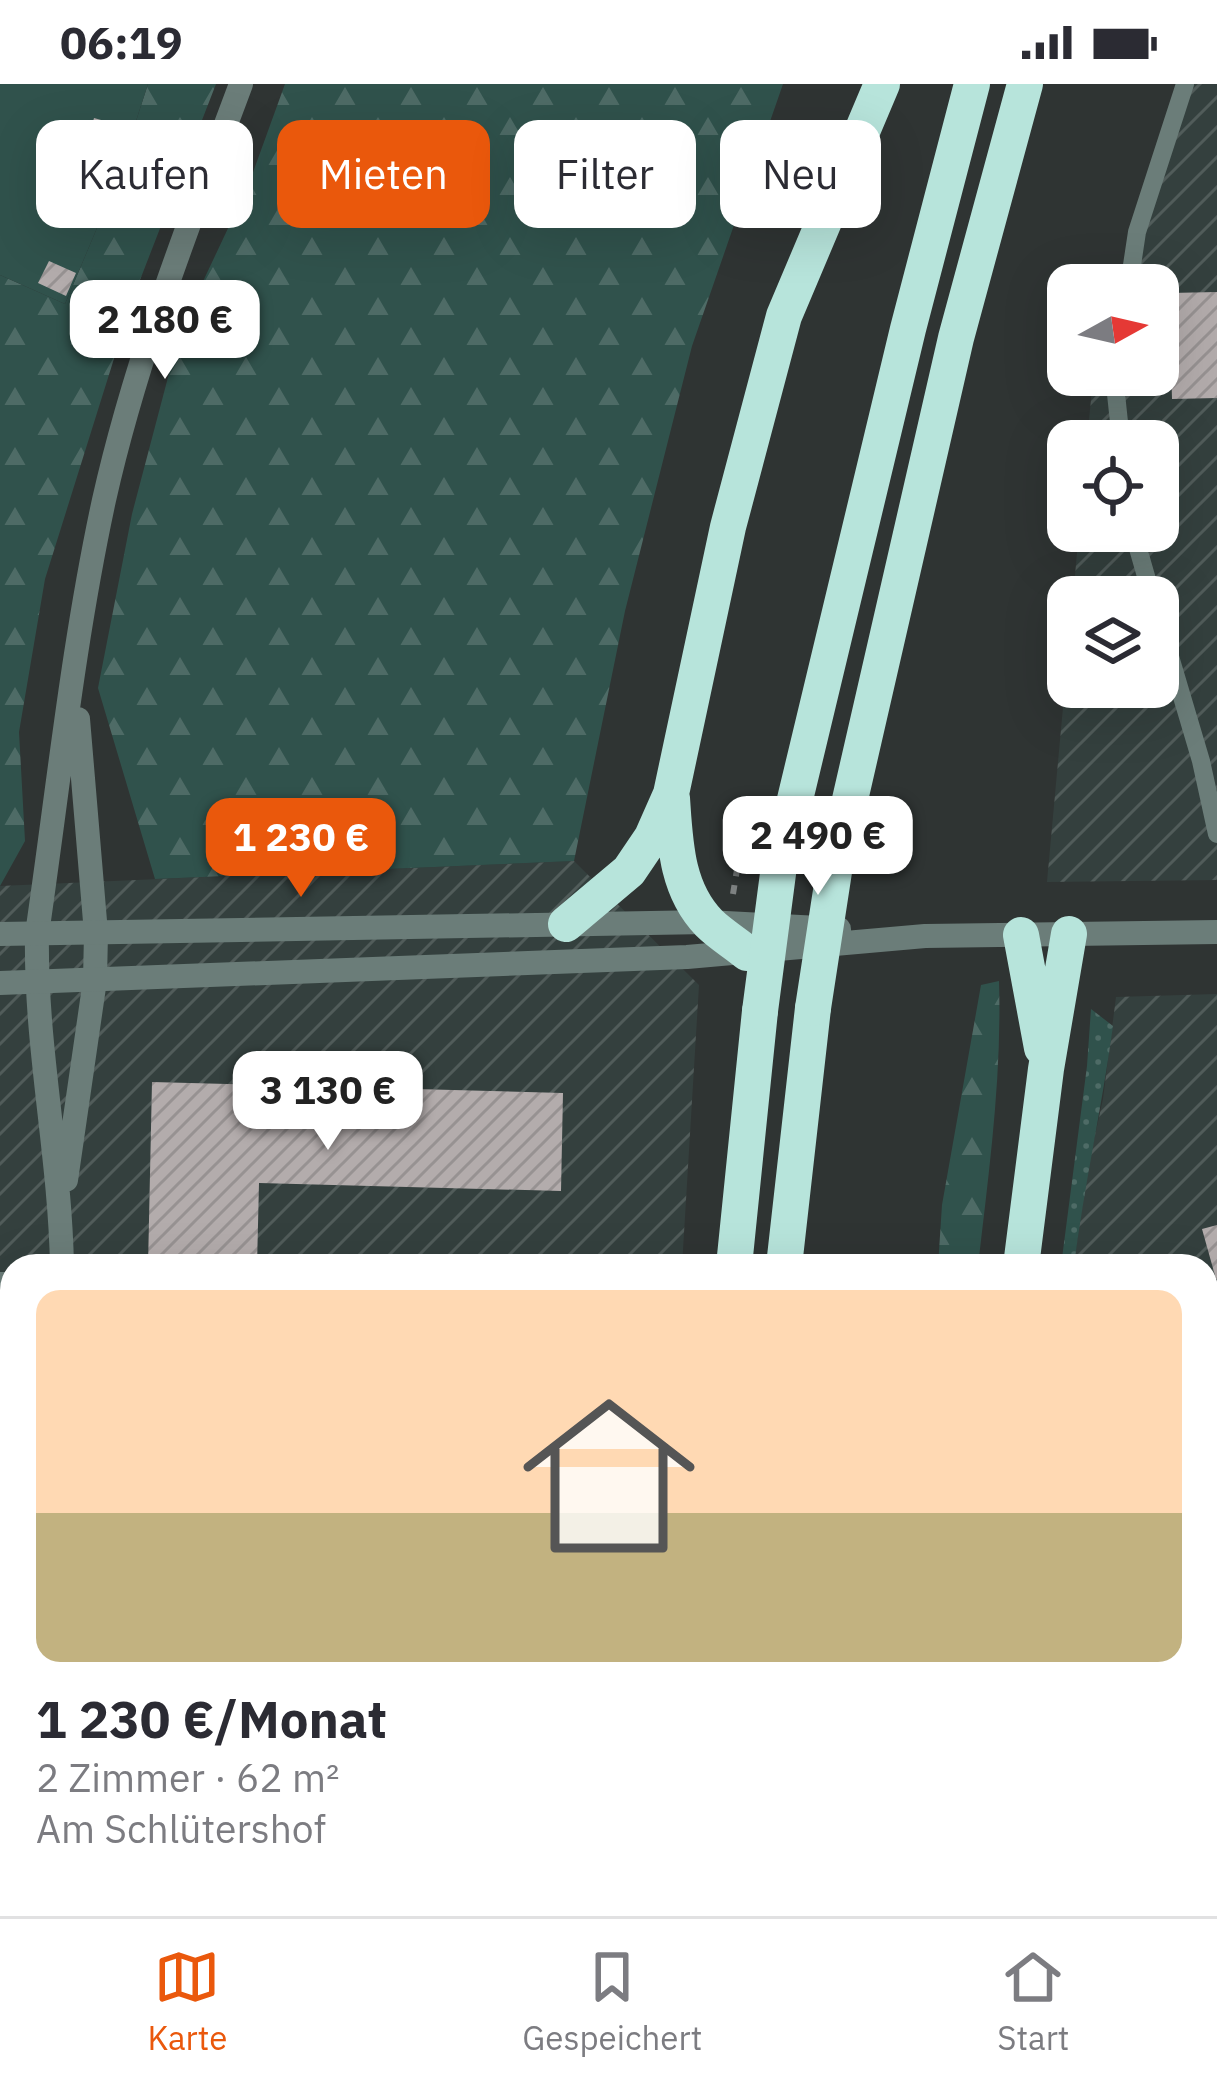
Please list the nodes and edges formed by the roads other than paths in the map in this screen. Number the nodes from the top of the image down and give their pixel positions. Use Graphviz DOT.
graph roads {
  1 [pos="241,84"];
  2 [pos="882,84"];
  3 [pos="971,84"];
  4 [pos="1025,84"];
  5 [pos="1185,84"];
  6 [pos="1132,264"];
  7 [pos="74,678"];
  8 [pos="1179,687"];
  9 [pos="1213,793"];
  10 [pos="671,794"];
  11 [pos="1217,834"];
  12 [pos="707,922"];
  13 [pos="566,924"];
  14 [pos="1217,932"];
  15 [pos="96,933"];
  16 [pos="0,934"];
  17 [pos="37,934"];
  18 [pos="1069,934"];
  19 [pos="1021,935"];
  20 [pos="925,936"];
  21 [pos="747,953"];
  22 [pos="95,980"];
  23 [pos="0,982"];
  24 [pos="36,982"];
  25 [pos="1046,1069"];
  26 [pos="61,1218"];
  27 [pos="62,1254"];
  28 [pos="735,1254"];
  29 [pos="785,1254"];
  30 [pos="1023,1254"];
  1 -- 7 [label="street"];
  2 -- 10 [label="highway"];
  3 -- 28 [label="highway, bridge"];
  4 -- 29 [label="highway, bridge"];
  5 -- 6 [label="lane"];
  7 -- 15 [label="street"];
  7 -- 17 [label="street"];
  8 -- 9 [label="lane"];
  9 -- 11 [label="lane"];
  10 -- 12 [label="highway"];
  10 -- 13 [label="highway"];
  12 -- 13 [label="street"];
  12 -- 20 [label="street"];
  12 -- 21 [label="highway"];
  13 -- 15 [label="street"];
  14 -- 18 [label="street"];
  15 -- 17 [label="street"];
  15 -- 22 [label="street"];
  16 -- 17 [label="street"];
  17 -- 24 [label="street"];
  18 -- 19 [label="street"];
  18 -- 25 [label="highway"];
  19 -- 20 [label="street"];
  19 -- 25 [label="highway"];
  20 -- 21 [label="street"];
  21 -- 22 [label="street"];
  22 -- 24 [label="street"];
  22 -- 26 [label="street"];
  23 -- 24 [label="street"];
  24 -- 26 [label="street"];
  25 -- 30 [label="highway"];
  26 -- 27 [label="street"];
}
